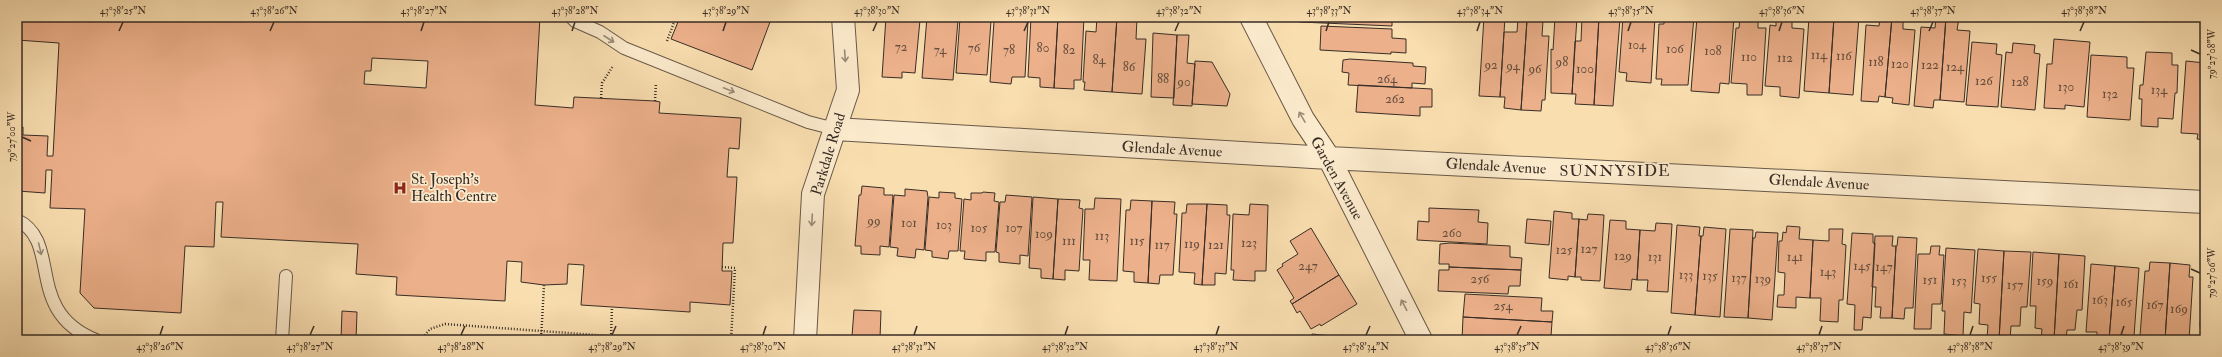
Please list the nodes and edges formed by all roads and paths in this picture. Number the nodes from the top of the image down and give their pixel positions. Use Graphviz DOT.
graph roads {
  1 [pos="571,17"];
  2 [pos="676,17"];
  3 [pos="842,17"];
  4 [pos="1251,17"];
  5 [pos="664,48"];
  6 [pos="614,65"];
  7 [pos="656,83"];
  8 [pos="601,98"];
  9 [pos="655,101"];
  10 [pos="835,129"];
  11 [pos="1329,158"];
  12 [pos="2205,202"];
  13 [pos="17,220"];
  14 [pos="722,267"];
  15 [pos="286,276"];
  16 [pos="544,285"];
  17 [pos="612,307"];
  18 [pos="541,331"];
  19 [pos="577,334"];
  20 [pos="611,337"];
  21 [pos="96,340"];
  22 [pos="282,340"];
  23 [pos="421,340"];
  24 [pos="541,340"];
  25 [pos="582,340"];
  26 [pos="664,340"];
  27 [pos="732,340"];
  28 [pos="805,340"];
  29 [pos="1421,340"];
  1 -- 10 [label="lane, one-way"];
  2 -- 5 [label="path"];
  3 -- 10 [label="street, Parkdale Road, one-way"];
  11 -- 4 [label="street, Garden Avenue, one-way"];
  6 -- 8 [label="path"];
  7 -- 9 [label="path"];
  10 -- 11 [label="street, Glendale Avenue"];
  10 -- 28 [label="street, Parkdale Road, one-way"];
  11 -- 12 [label="street, Glendale Avenue"];
  29 -- 11 [label="street, Garden Avenue, one-way"];
  13 -- 21 [label="lane, one-way"];
  14 -- 27 [label="path"];
  15 -- 22 [label="lane"];
  16 -- 18 [label="path"];
  17 -- 20 [label="path"];
  18 -- 19 [label="path"];
  18 -- 23 [label="path"];
  18 -- 24 [label="path"];
  19 -- 20 [label="path"];
  19 -- 25 [label="path"];
  20 -- 26 [label="path"];
}
